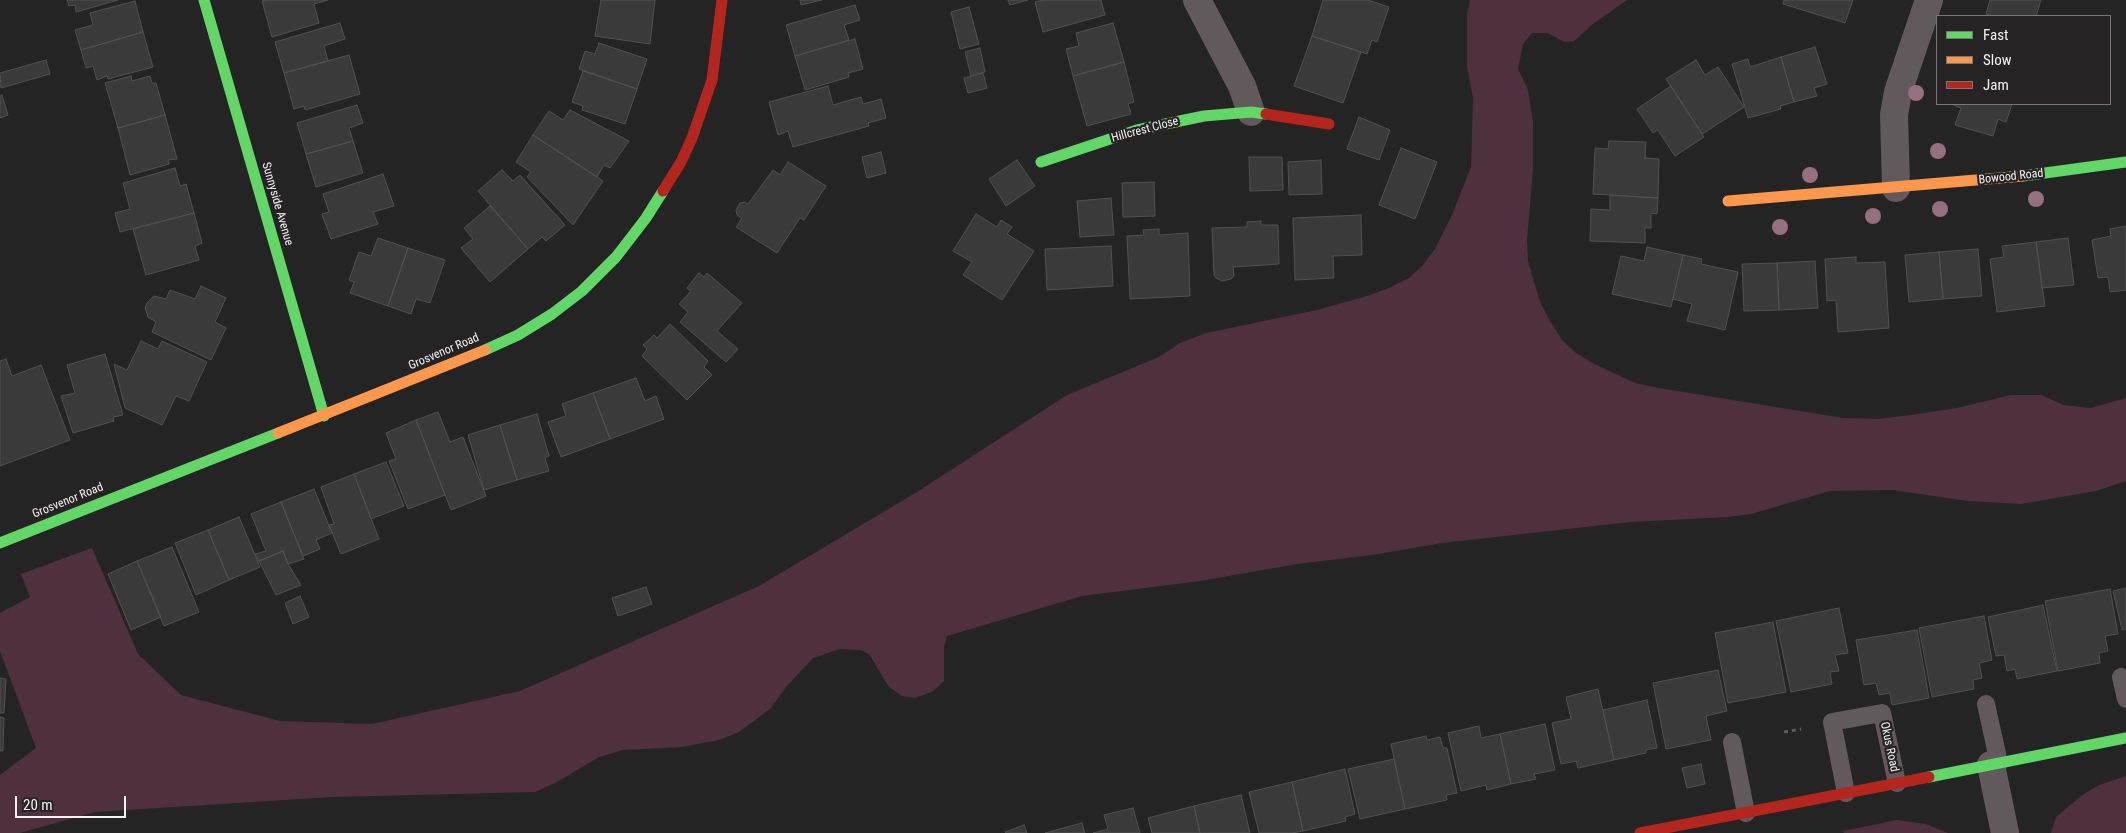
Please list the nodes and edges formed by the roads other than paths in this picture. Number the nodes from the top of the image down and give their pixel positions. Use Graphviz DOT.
graph roads {
  1 [pos="204,0"];
  2 [pos="722,0"];
  3 [pos="1197,0"];
  4 [pos="1929,0"];
  5 [pos="1251,112"];
  6 [pos="1329,124"];
  7 [pos="1041,162"];
  8 [pos="2126,162"];
  9 [pos="1896,188"];
  10 [pos="1728,201"];
  11 [pos="324,416"];
  12 [pos="0,543"];
  13 [pos="2121,677"];
  14 [pos="2126,699"];
  15 [pos="1986,704"];
  16 [pos="2126,738"];
  17 [pos="1732,742"];
  18 [pos="1995,764"];
  19 [pos="1897,783"];
  20 [pos="1846,794"];
  21 [pos="1746,813"];
  22 [pos="1640,833"];
  23 [pos="2006,833"];
  1 -- 11 [label="street, Sunnyside Avenue"];
  2 -- 11 [label="street, Grosvenor Road"];
  3 -- 5 [label="street"];
  4 -- 9 [label="street"];
  5 -- 6 [label="street, Hillcrest Close"];
  5 -- 7 [label="street, Hillcrest Close"];
  8 -- 9 [label="street, Bowood Road"];
  9 -- 10 [label="street, Bowood Road"];
  11 -- 12 [label="street, Grosvenor Road"];
  13 -- 14 [label="lane"];
  15 -- 18 [label="lane"];
  16 -- 18 [label="street, Okus Road"];
  17 -- 21 [label="lane"];
  18 -- 19 [label="street, Okus Road"];
  18 -- 23 [label="street"];
  19 -- 20 [label="street, Okus Road"];
  19 -- 20 [label="lane, Okus Road"];
  20 -- 21 [label="street, Okus Road"];
  21 -- 22 [label="street, Okus Road"];
}
